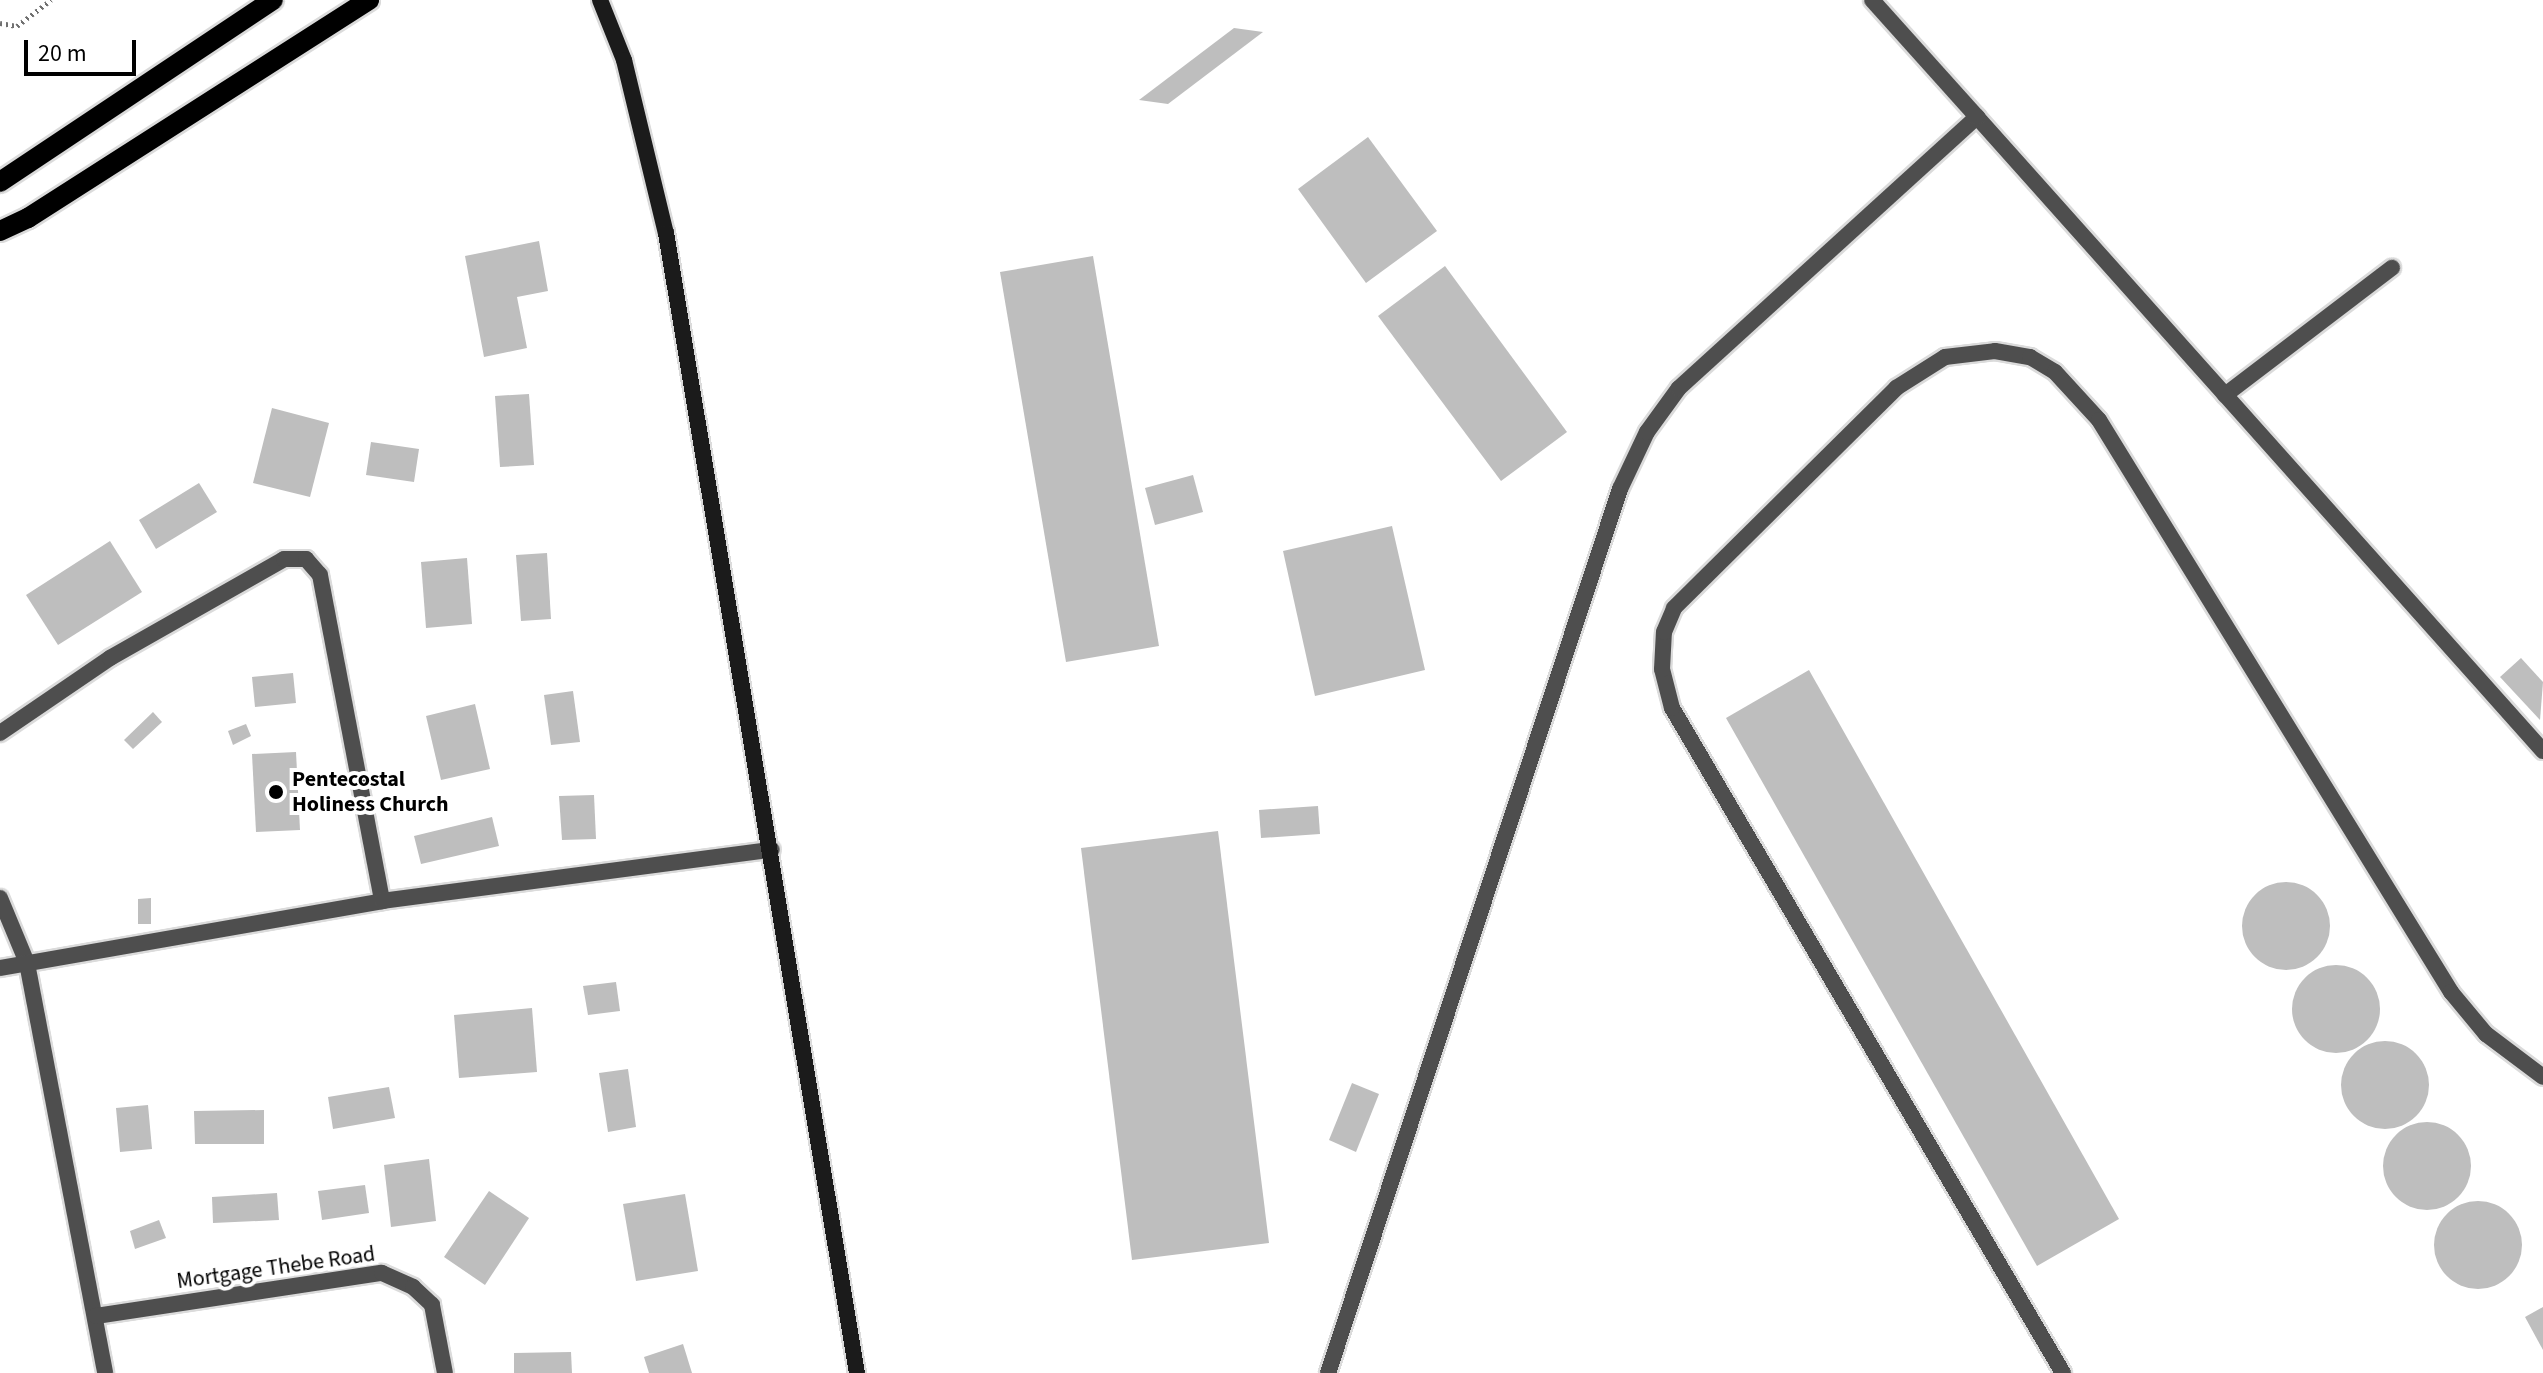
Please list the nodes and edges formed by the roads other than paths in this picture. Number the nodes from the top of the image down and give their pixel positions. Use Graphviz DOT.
graph roads {
  1 [pos="273,0"];
  2 [pos="369,0"];
  3 [pos="600,0"];
  4 [pos="1872,0"];
  5 [pos="1977,117"];
  6 [pos="0,182"];
  7 [pos="0,231"];
  8 [pos="2392,268"];
  9 [pos="2225,395"];
  10 [pos="0,733"];
  11 [pos="2543,751"];
  12 [pos="772,850"];
  13 [pos="0,898"];
  14 [pos="382,901"];
  15 [pos="27,963"];
  16 [pos="0,968"];
  17 [pos="2543,1077"];
  18 [pos="96,1316"];
  19 [pos="105,1373"];
  20 [pos="445,1373"];
  21 [pos="857,1373"];
  22 [pos="1328,1373"];
  23 [pos="2063,1373"];
  1 -- 6 [label="main road"];
  2 -- 7 [label="main road"];
  3 -- 12 [label="street"];
  4 -- 5 [label="street"];
  5 -- 9 [label="street"];
  5 -- 22 [label="street"];
  8 -- 9 [label="street"];
  9 -- 11 [label="street"];
  10 -- 14 [label="street"];
  12 -- 14 [label="street"];
  12 -- 21 [label="street"];
  13 -- 15 [label="street"];
  14 -- 15 [label="street"];
  15 -- 16 [label="street"];
  15 -- 18 [label="street"];
  17 -- 23 [label="street"];
  18 -- 19 [label="street"];
  18 -- 20 [label="street, Mortgage Thebe Road"];
}
